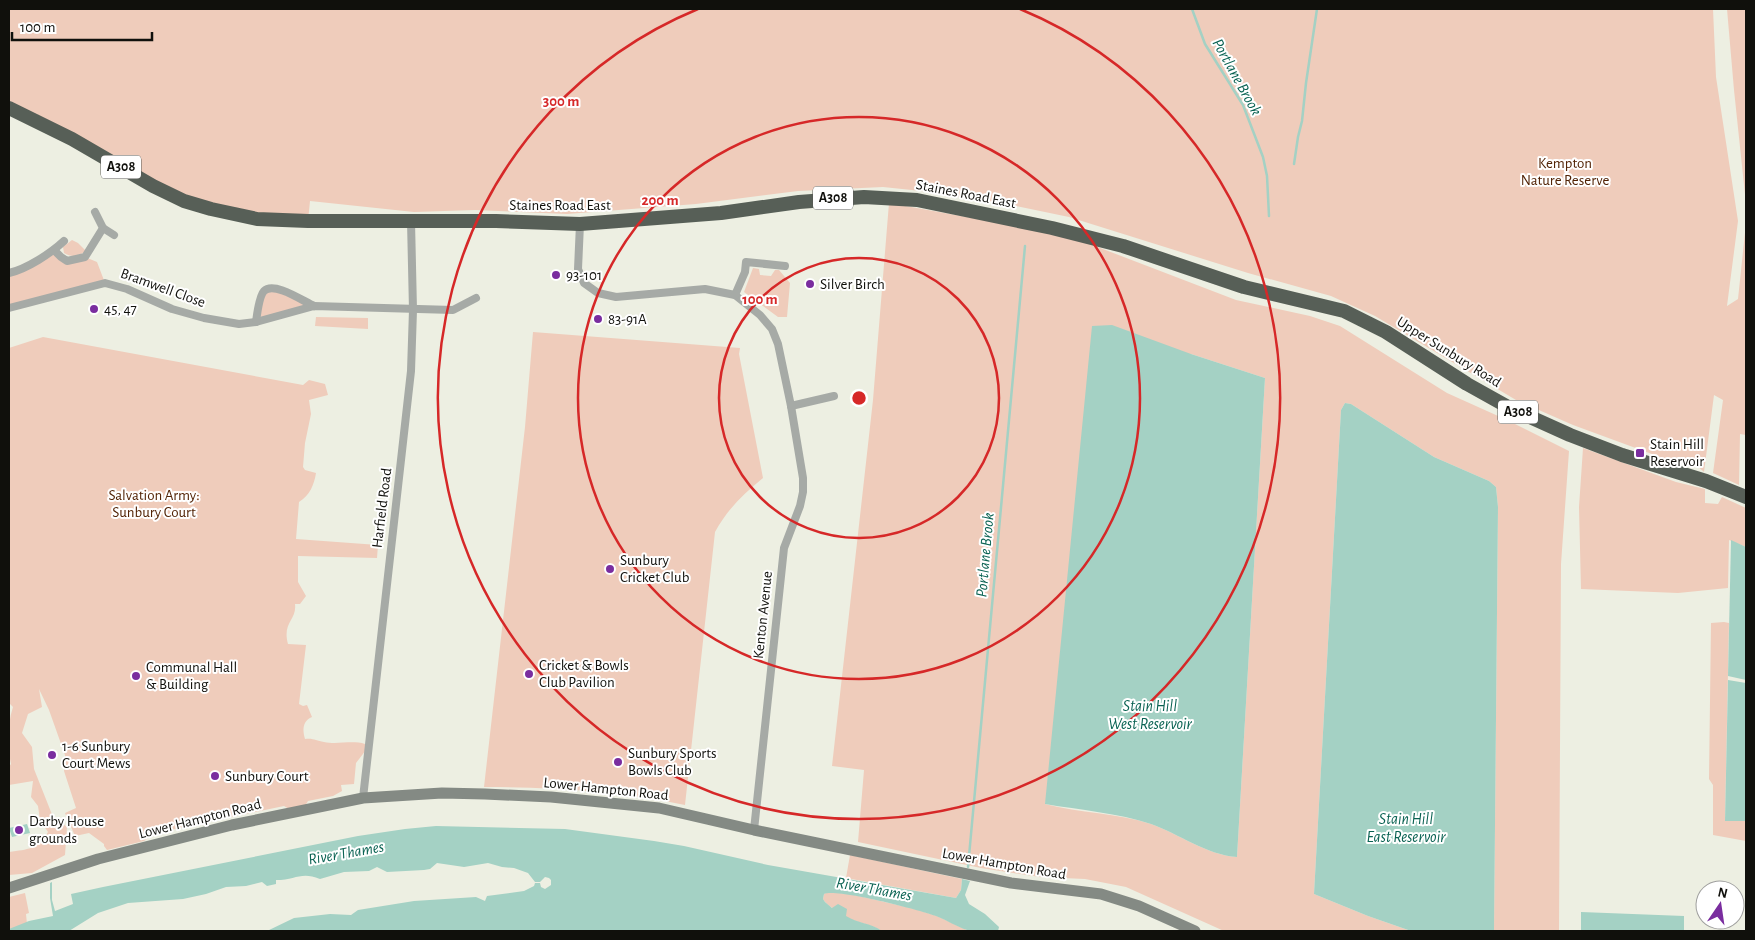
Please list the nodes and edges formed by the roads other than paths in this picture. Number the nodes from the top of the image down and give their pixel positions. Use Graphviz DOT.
graph roads {
  1 [pos="9,108"];
  2 [pos="95,212"];
  3 [pos="411,220"];
  4 [pos="580,224"];
  5 [pos="103,228"];
  6 [pos="114,234"];
  7 [pos="64,241"];
  8 [pos="54,250"];
  9 [pos="785,266"];
  10 [pos="9,273"];
  11 [pos="1244,288"];
  12 [pos="735,295"];
  13 [pos="476,298"];
  14 [pos="314,306"];
  15 [pos="9,308"];
  16 [pos="413,310"];
  17 [pos="256,322"];
  18 [pos="834,396"];
  19 [pos="791,406"];
  20 [pos="1746,497"];
  21 [pos="363,798"];
  22 [pos="754,830"];
  23 [pos="9,888"];
  24 [pos="1195,931"];
  1 -- 3 [label="highway, Staines Road East / A308"];
  2 -- 5 [label="street"];
  3 -- 4 [label="highway, Staines Road East / A308"];
  3 -- 16 [label="street, Harfield Road"];
  4 -- 11 [label="highway, Staines Road East / A308"];
  4 -- 12 [label="street, Kenton Avenue"];
  5 -- 6 [label="street"];
  5 -- 8 [label="street"];
  7 -- 8 [label="street"];
  8 -- 10 [label="street"];
  9 -- 12 [label="street"];
  11 -- 20 [label="highway, Upper Sunbury Road / A308"];
  12 -- 19 [label="street, Kenton Avenue"];
  13 -- 16 [label="street, Bramwell Close"];
  14 -- 16 [label="street, Bramwell Close"];
  14 -- 17 [label="street, Bramwell Close"];
  14 -- 17 [label="street, Bramwell Close"];
  15 -- 17 [label="street, Bramwell Close"];
  16 -- 21 [label="street, Harfield Road"];
  18 -- 19 [label="street"];
  19 -- 22 [label="street, Kenton Avenue"];
  21 -- 22 [label="street, Lower Hampton Road"];
  21 -- 23 [label="street, Lower Hampton Road"];
  22 -- 24 [label="street, Lower Hampton Road"];
}
